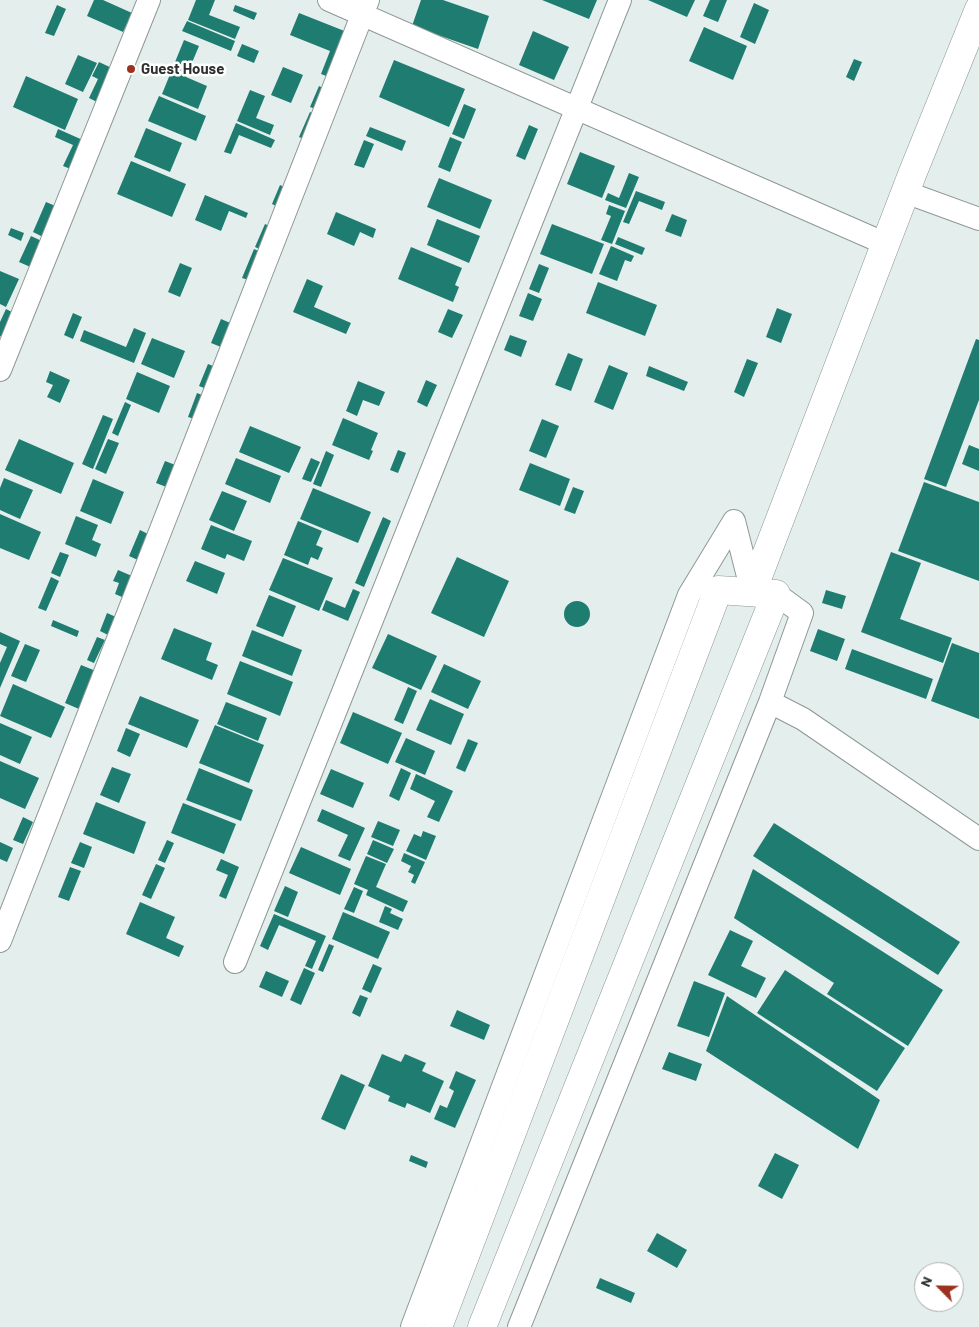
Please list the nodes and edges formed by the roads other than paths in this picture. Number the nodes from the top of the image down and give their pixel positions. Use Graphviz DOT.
graph roads {
  1 [pos="149,0"];
  2 [pos="329,0"];
  3 [pos="620,0"];
  4 [pos="365,7"];
  5 [pos="979,9"];
  6 [pos="575,106"];
  7 [pos="905,192"];
  8 [pos="979,219"];
  9 [pos="886,244"];
  10 [pos="0,370"];
  11 [pos="764,593"];
  12 [pos="770,702"];
  13 [pos="979,839"];
  14 [pos="0,941"];
  15 [pos="235,962"];
  16 [pos="412,1327"];
  17 [pos="438,1327"];
  18 [pos="482,1327"];
  19 [pos="519,1327"];
  1 -- 10 [label="street"];
  2 -- 4 [label="street"];
  3 -- 6 [label="street"];
  4 -- 6 [label="street"];
  4 -- 14 [label="street"];
  5 -- 7 [label="main road"];
  6 -- 9 [label="street"];
  6 -- 15 [label="street"];
  7 -- 8 [label="street"];
  7 -- 9 [label="main road"];
  9 -- 11 [label="main road"];
  11 -- 12 [label="street"];
  11 -- 16 [label="street"];
  11 -- 17 [label="main road"];
  11 -- 18 [label="main road"];
  12 -- 13 [label="street"];
  12 -- 19 [label="street"];
}
